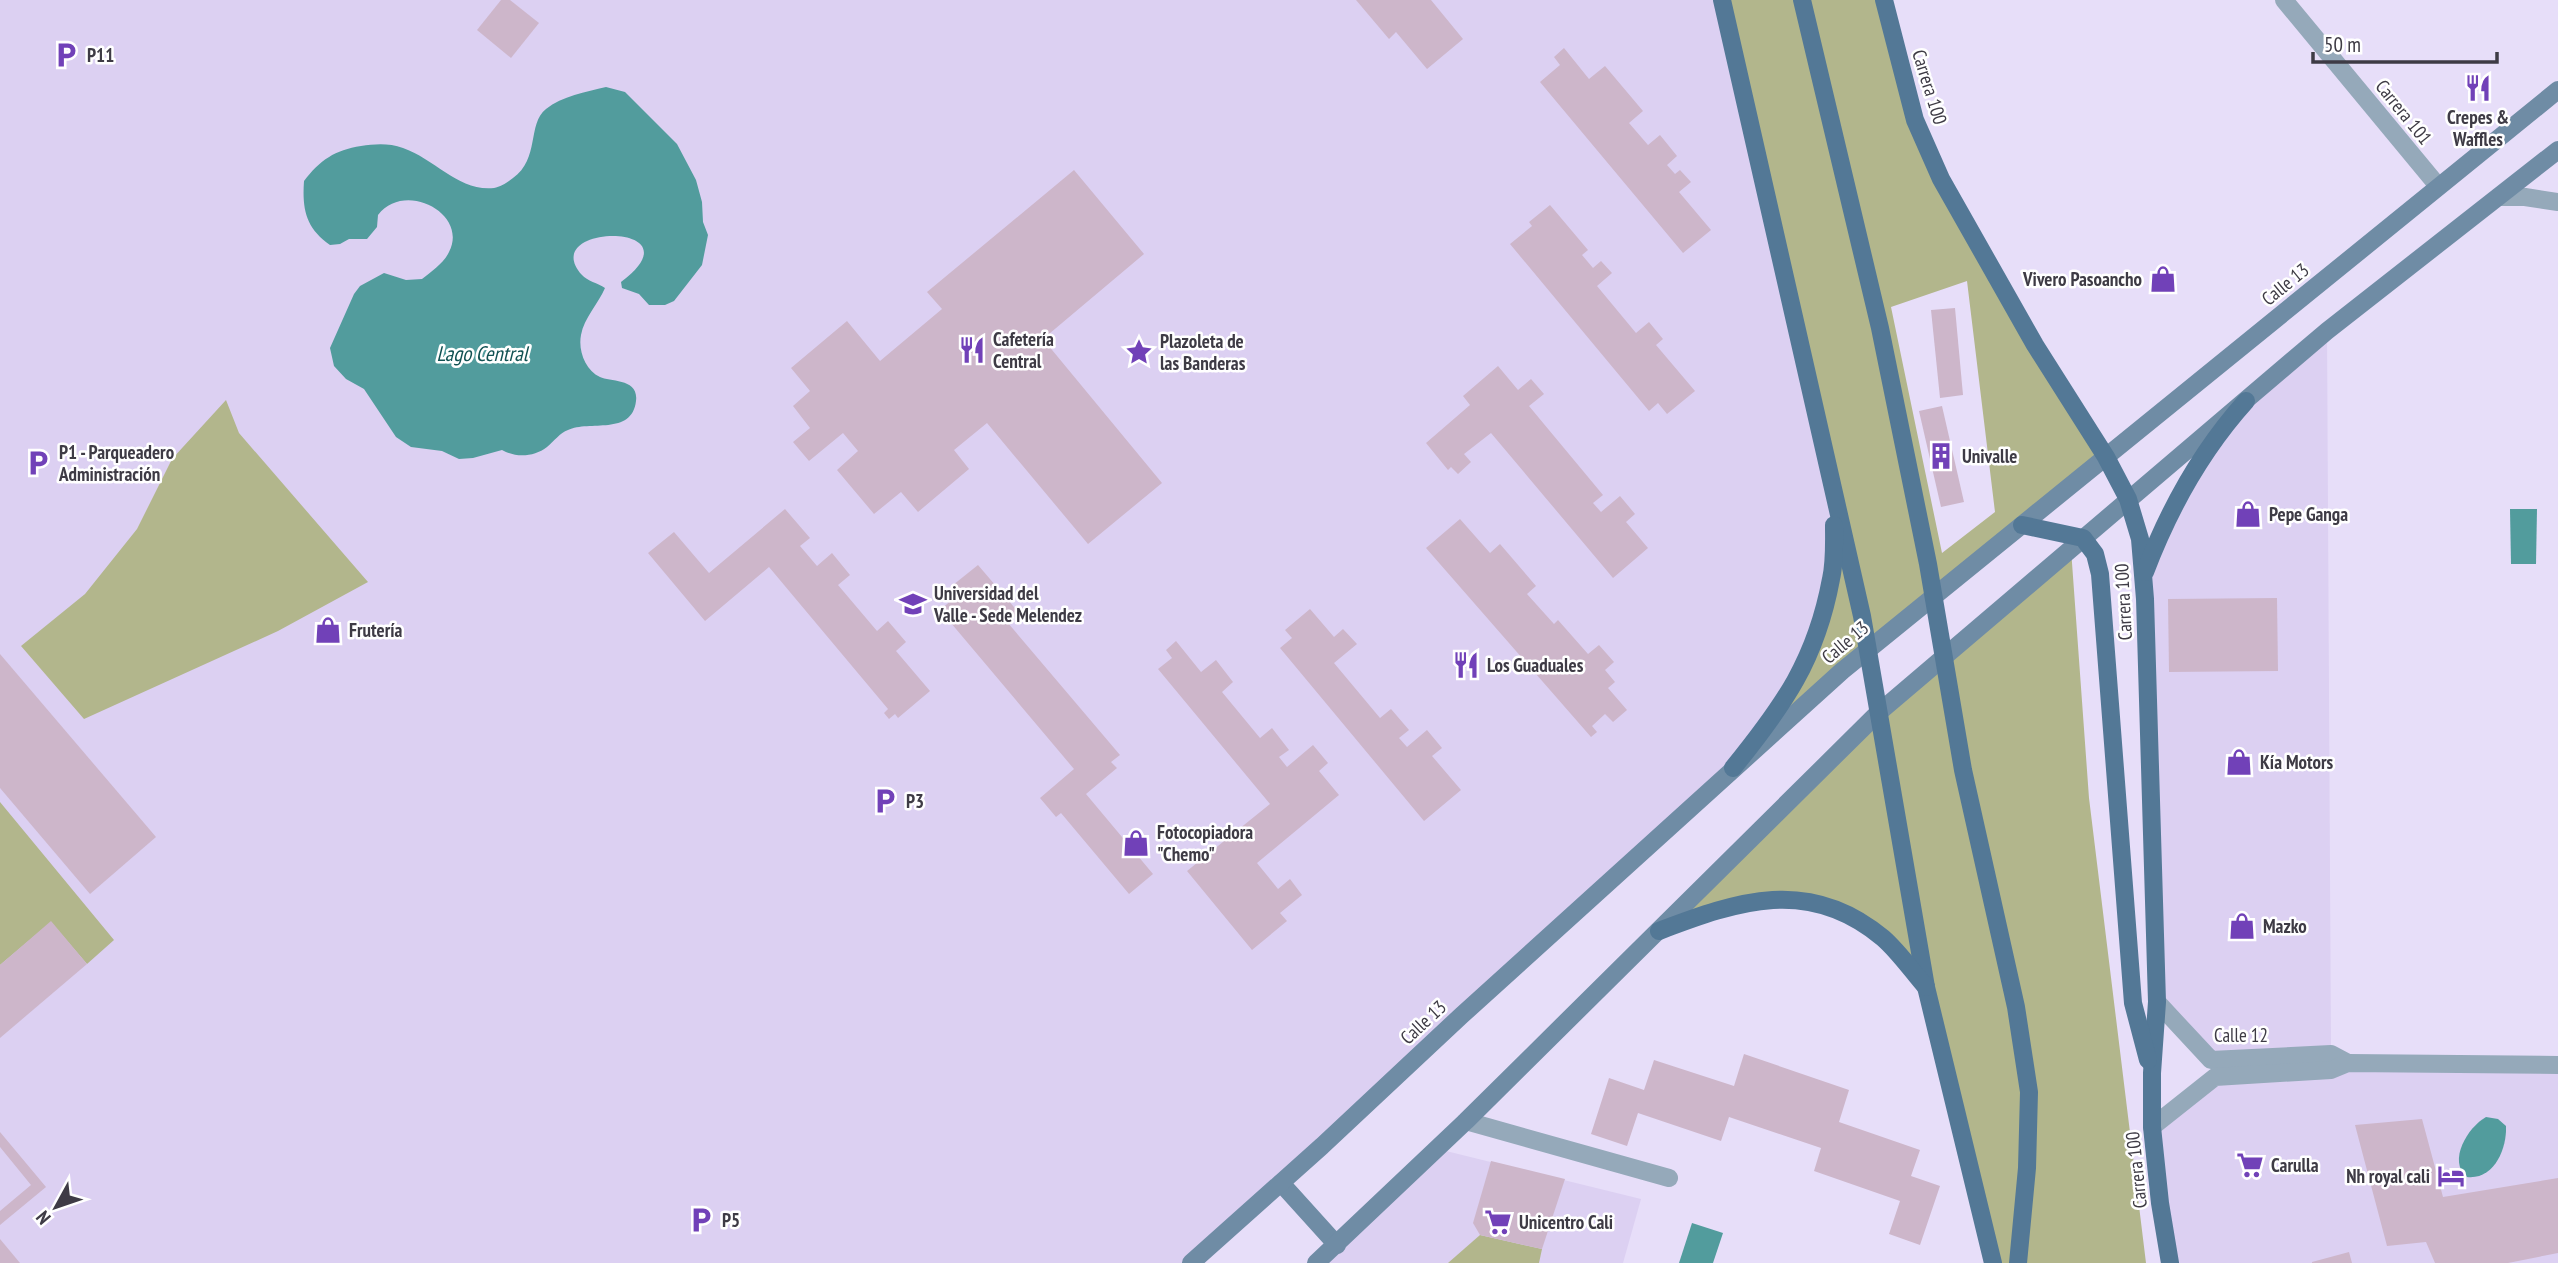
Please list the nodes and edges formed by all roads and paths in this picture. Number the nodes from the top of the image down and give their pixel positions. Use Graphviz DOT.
graph roads {
  1 [pos="1722,0"];
  2 [pos="1802,0"];
  3 [pos="1884,0"];
  4 [pos="2284,0"];
  5 [pos="2558,90"];
  6 [pos="2558,150"];
  7 [pos="2438,186"];
  8 [pos="2499,197"];
  9 [pos="2558,202"];
  10 [pos="2246,401"];
  11 [pos="2106,457"];
  12 [pos="1826,459"];
  13 [pos="2128,499"];
  14 [pos="2022,524"];
  15 [pos="2083,538"];
  16 [pos="2144,576"];
  17 [pos="1933,595"];
  18 [pos="1868,650"];
  19 [pos="1943,656"];
  20 [pos="1877,714"];
  21 [pos="1733,768"];
  22 [pos="1659,931"];
  23 [pos="1926,987"];
  24 [pos="2157,1002"];
  25 [pos="2348,1063"];
  26 [pos="2558,1065"];
  27 [pos="2152,1073"];
  28 [pos="1466,1121"];
  29 [pos="2152,1127"];
  30 [pos="1669,1178"];
  31 [pos="1282,1183"];
  32 [pos="1337,1245"];
  33 [pos="1191,1263"];
  34 [pos="1316,1263"];
  35 [pos="1993,1263"];
  36 [pos="2018,1263"];
  37 [pos="2170,1263"];
  1 -- 12 [label="main road"];
  2 -- 17 [label="main road"];
  3 -- 11 [label="main road, Carrera 100"];
  4 -- 7 [label="street, Carrera 101"];
  5 -- 7 [label="main road, Calle 13"];
  6 -- 8 [label="main road"];
  7 -- 11 [label="main road, Calle 13"];
  8 -- 9 [label="street"];
  8 -- 10 [label="main road"];
  10 -- 13 [label="main road"];
  10 -- 16 [label="main road"];
  11 -- 13 [label="main road, Carrera 100"];
  11 -- 14 [label="main road, Calle 13"];
  12 -- 18 [label="main road"];
  12 -- 21 [label="main road"];
  13 -- 15 [label="main road"];
  13 -- 16 [label="main road, Carrera 100"];
  14 -- 15 [label="main road"];
  14 -- 17 [label="main road, Calle 13"];
  15 -- 19 [label="main road"];
  15 -- 27 [label="main road"];
  16 -- 24 [label="main road, Carrera 100"];
  17 -- 18 [label="main road, Calle 13"];
  17 -- 19 [label="main road"];
  18 -- 20 [label="main road"];
  18 -- 21 [label="main road, Calle 13"];
  19 -- 20 [label="main road"];
  19 -- 36 [label="main road"];
  20 -- 22 [label="main road"];
  20 -- 23 [label="main road"];
  21 -- 31 [label="main road, Calle 13"];
  22 -- 23 [label="main road"];
  22 -- 28 [label="main road"];
  23 -- 35 [label="main road"];
  24 -- 25 [label="street, Calle 12"];
  24 -- 27 [label="main road, Carrera 100"];
  25 -- 26 [label="street, Calle 12"];
  25 -- 29 [label="street, Calle 12"];
  27 -- 29 [label="main road, Carrera 100"];
  28 -- 30 [label="street"];
  28 -- 32 [label="main road"];
  29 -- 37 [label="main road, Carrera 100"];
  31 -- 32 [label="main road"];
  31 -- 33 [label="main road, Calle 13"];
  32 -- 34 [label="main road"];
}
